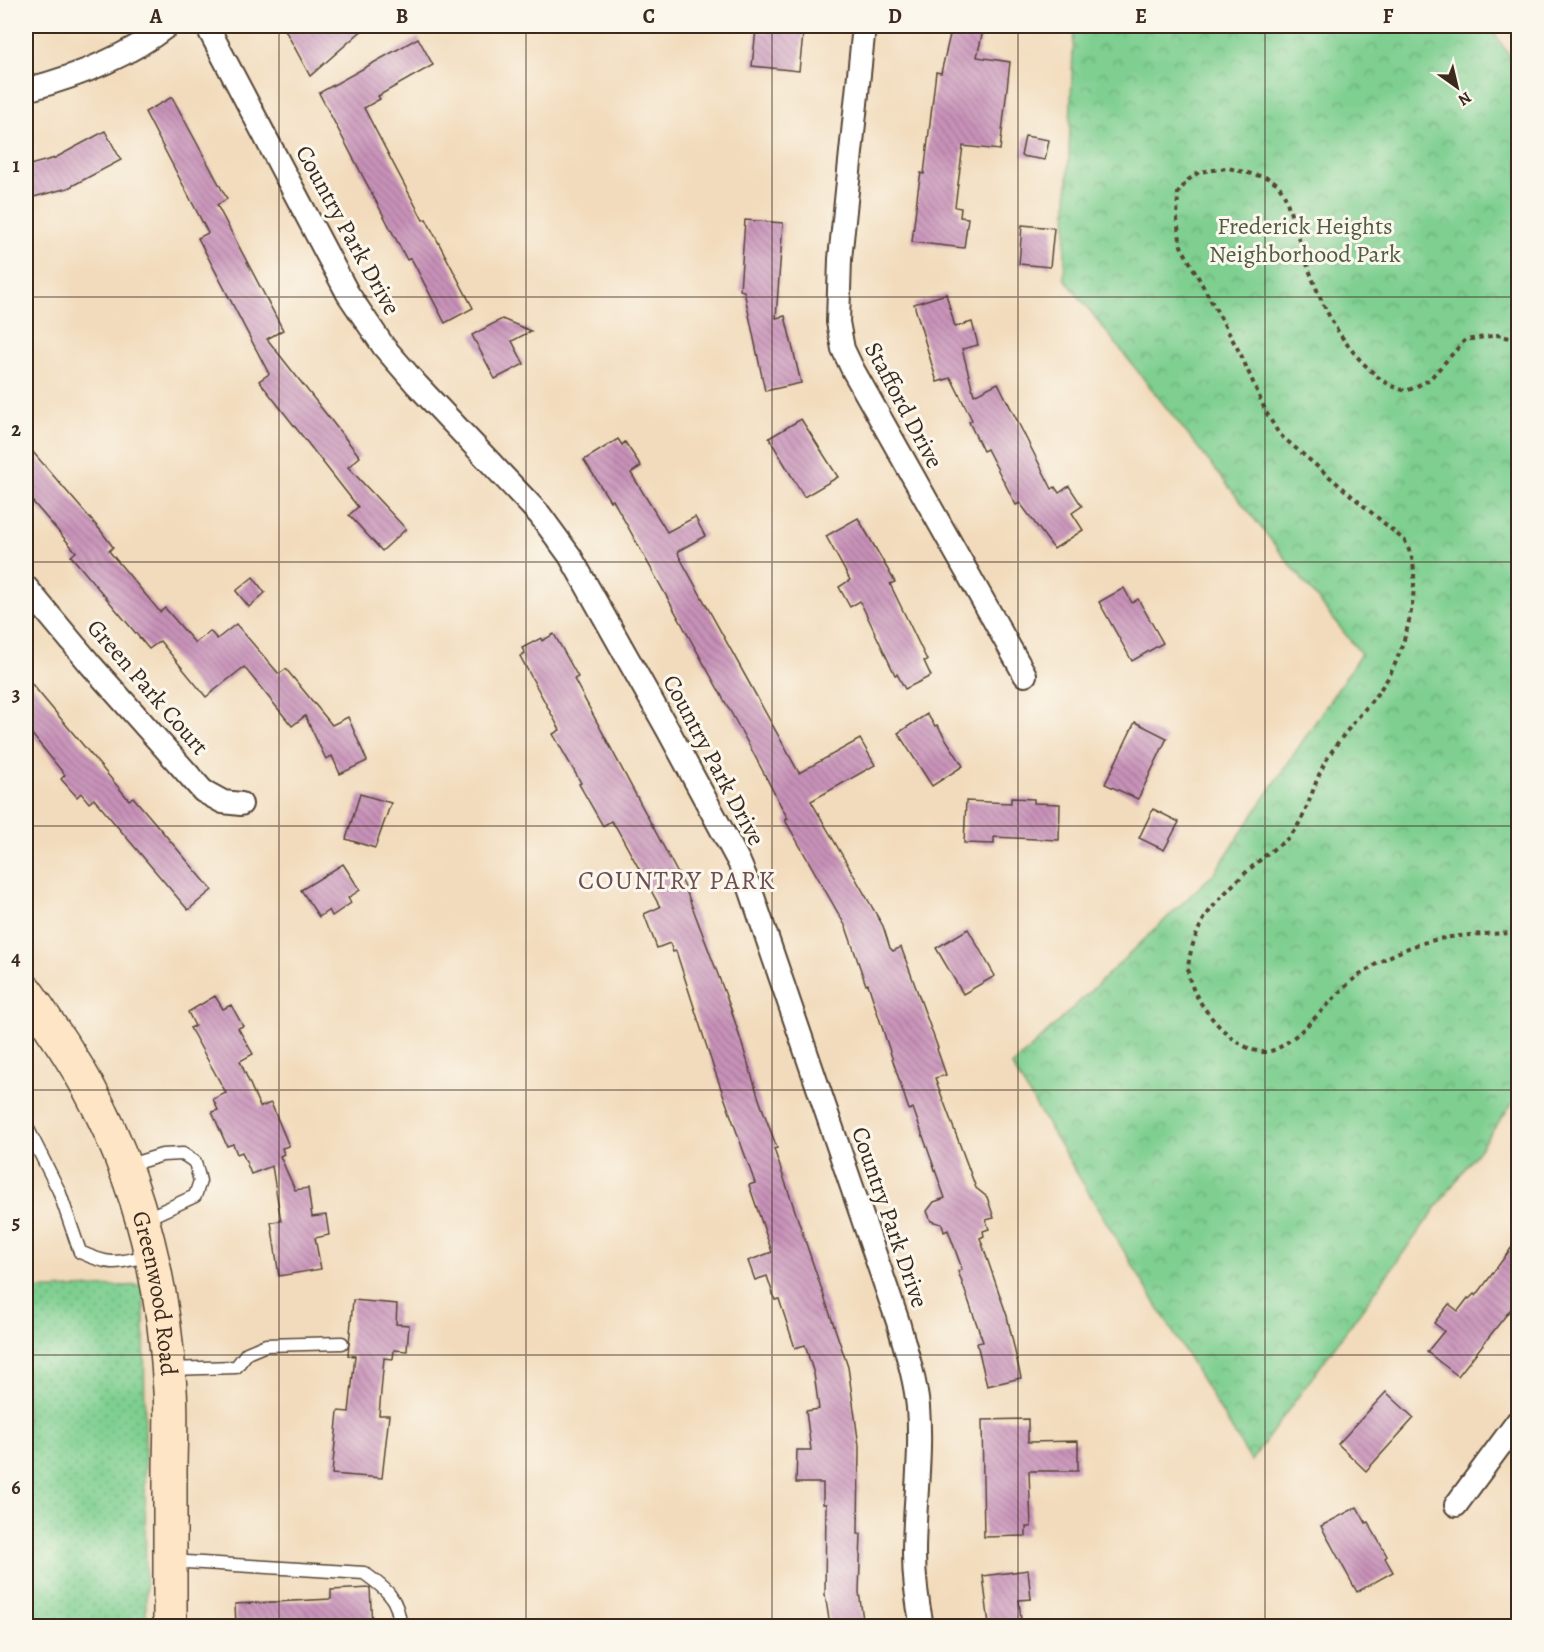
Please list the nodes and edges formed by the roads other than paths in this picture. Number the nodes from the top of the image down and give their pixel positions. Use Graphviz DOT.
graph roads {
  1 [pos="167,26"];
  2 [pos="207,26"];
  3 [pos="864,26"];
  4 [pos="26,90"];
  5 [pos="26,587"];
  6 [pos="1024,675"];
  7 [pos="241,804"];
  8 [pos="29,1003"];
  9 [pos="26,1125"];
  10 [pos="125,1167"];
  11 [pos="143,1220"];
  12 [pos="152,1254"];
  13 [pos="342,1342"];
  14 [pos="169,1369"];
  15 [pos="1518,1421"];
  16 [pos="1456,1505"];
  17 [pos="170,1561"];
  18 [pos="170,1626"];
  19 [pos="400,1626"];
  20 [pos="922,1626"];
  1 -- 4 [label="street"];
  2 -- 20 [label="street, Country Park Drive"];
  3 -- 6 [label="street, Stafford Drive"];
  5 -- 7 [label="street, Green Park Court"];
  8 -- 10 [label="main road, Greenwood Road"];
  9 -- 12 [label="lane"];
  10 -- 11 [label="main road, Greenwood Road"];
  10 -- 11 [label="lane"];
  11 -- 12 [label="main road, Greenwood Road"];
  12 -- 14 [label="main road, Greenwood Road"];
  13 -- 14 [label="lane"];
  14 -- 17 [label="main road, Greenwood Road"];
  15 -- 16 [label="street"];
  17 -- 18 [label="main road, Greenwood Road"];
  17 -- 19 [label="lane"];
}
